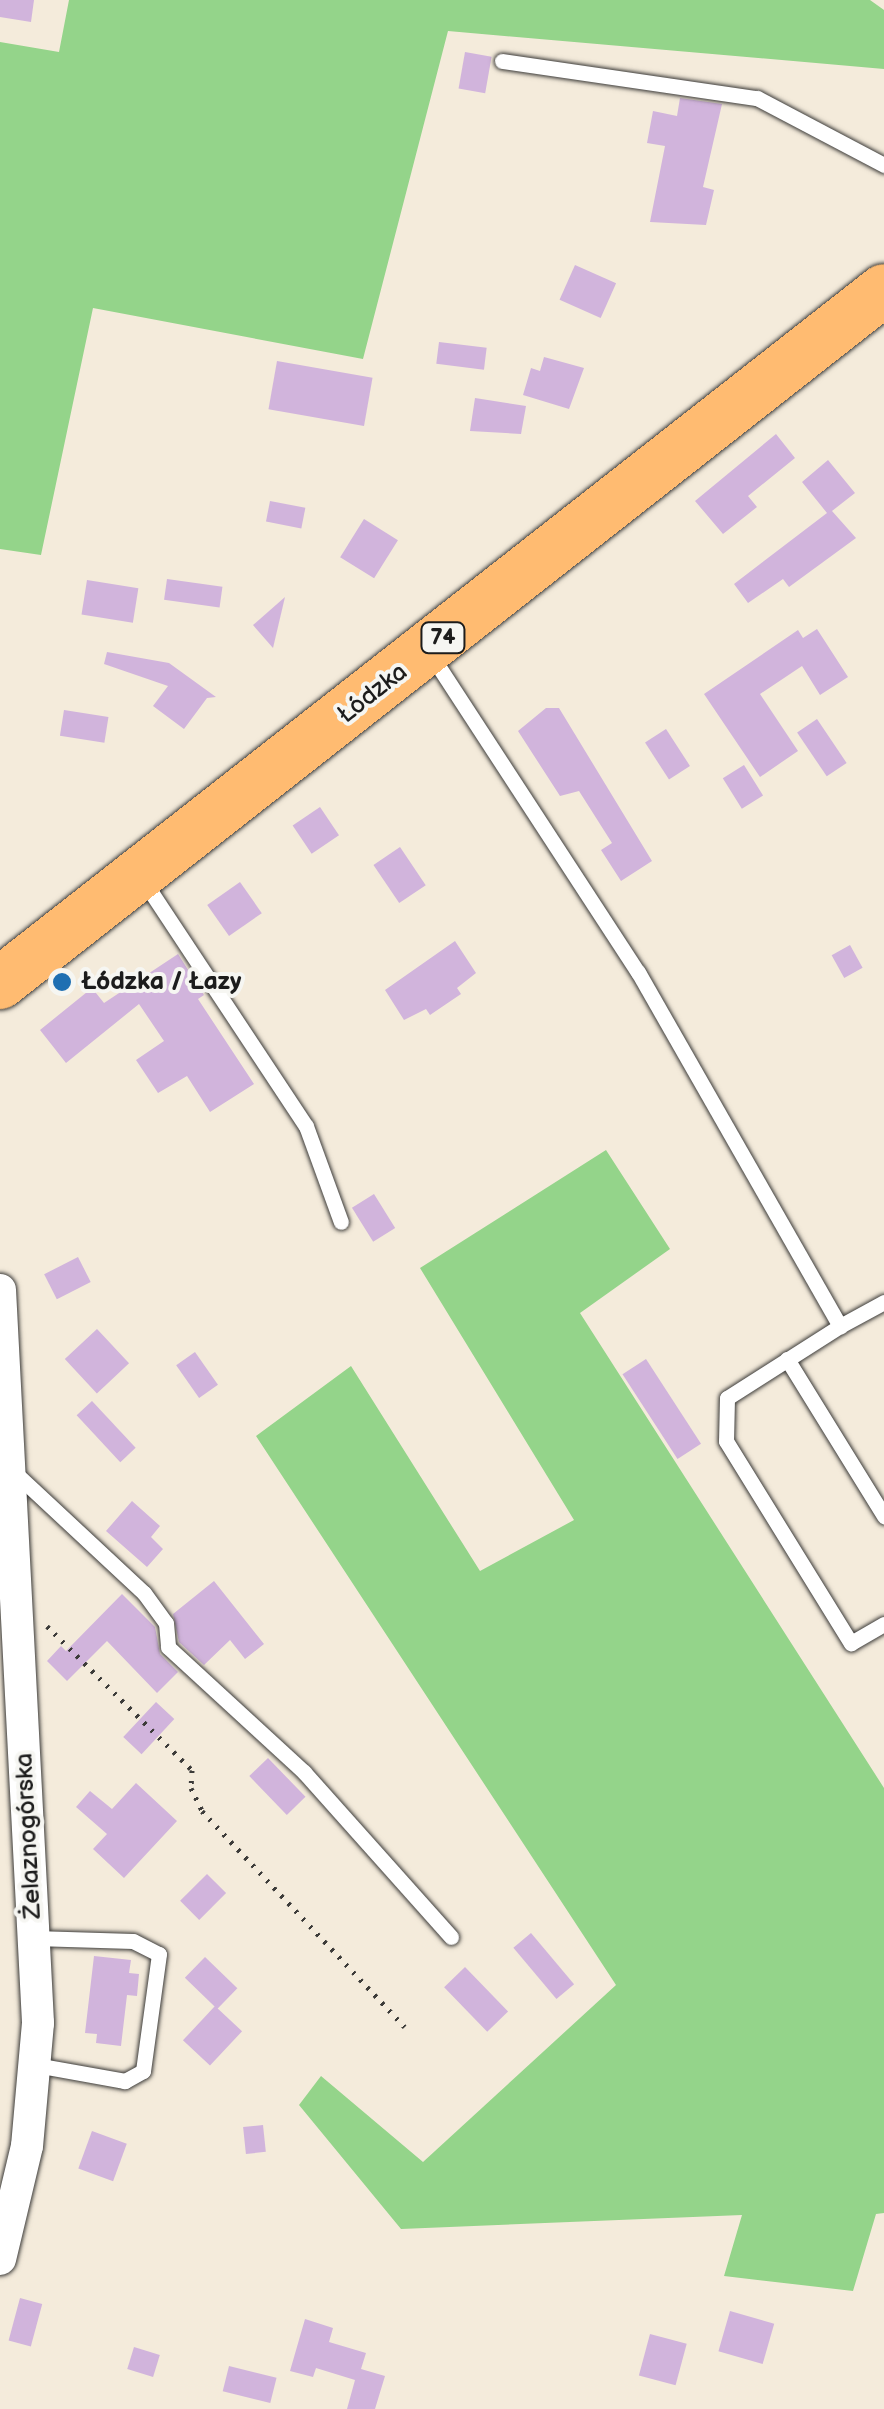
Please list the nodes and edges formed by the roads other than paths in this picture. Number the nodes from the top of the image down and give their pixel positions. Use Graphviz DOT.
graph roads {
  1 [pos="502,60"];
  2 [pos="884,165"];
  3 [pos="884,290"];
  4 [pos="428,650"];
  5 [pos="140,877"];
  6 [pos="0,982"];
  7 [pos="341,1222"];
  8 [pos="0,1290"];
  9 [pos="884,1302"];
  10 [pos="840,1326"];
  11 [pos="787,1360"];
  12 [pos="9,1468"];
  13 [pos="884,1516"];
  14 [pos="884,1624"];
  15 [pos="451,1937"];
  16 [pos="34,1938"];
  17 [pos="36,2065"];
  18 [pos="0,2259"];
  1 -- 2 [label="lane"];
  3 -- 4 [label="main road, Łódzka / 74"];
  4 -- 5 [label="main road, Łódzka / 74"];
  4 -- 10 [label="lane"];
  5 -- 6 [label="main road, Łódzka / 74"];
  5 -- 7 [label="lane"];
  8 -- 12 [label="street, Żelaznogórska"];
  9 -- 10 [label="lane"];
  10 -- 11 [label="lane"];
  11 -- 13 [label="lane"];
  11 -- 14 [label="lane"];
  12 -- 15 [label="lane"];
  12 -- 16 [label="street, Żelaznogórska"];
  16 -- 17 [label="street, Żelaznogórska"];
  16 -- 17 [label="lane"];
  17 -- 18 [label="street, Żelaznogórska"];
}
